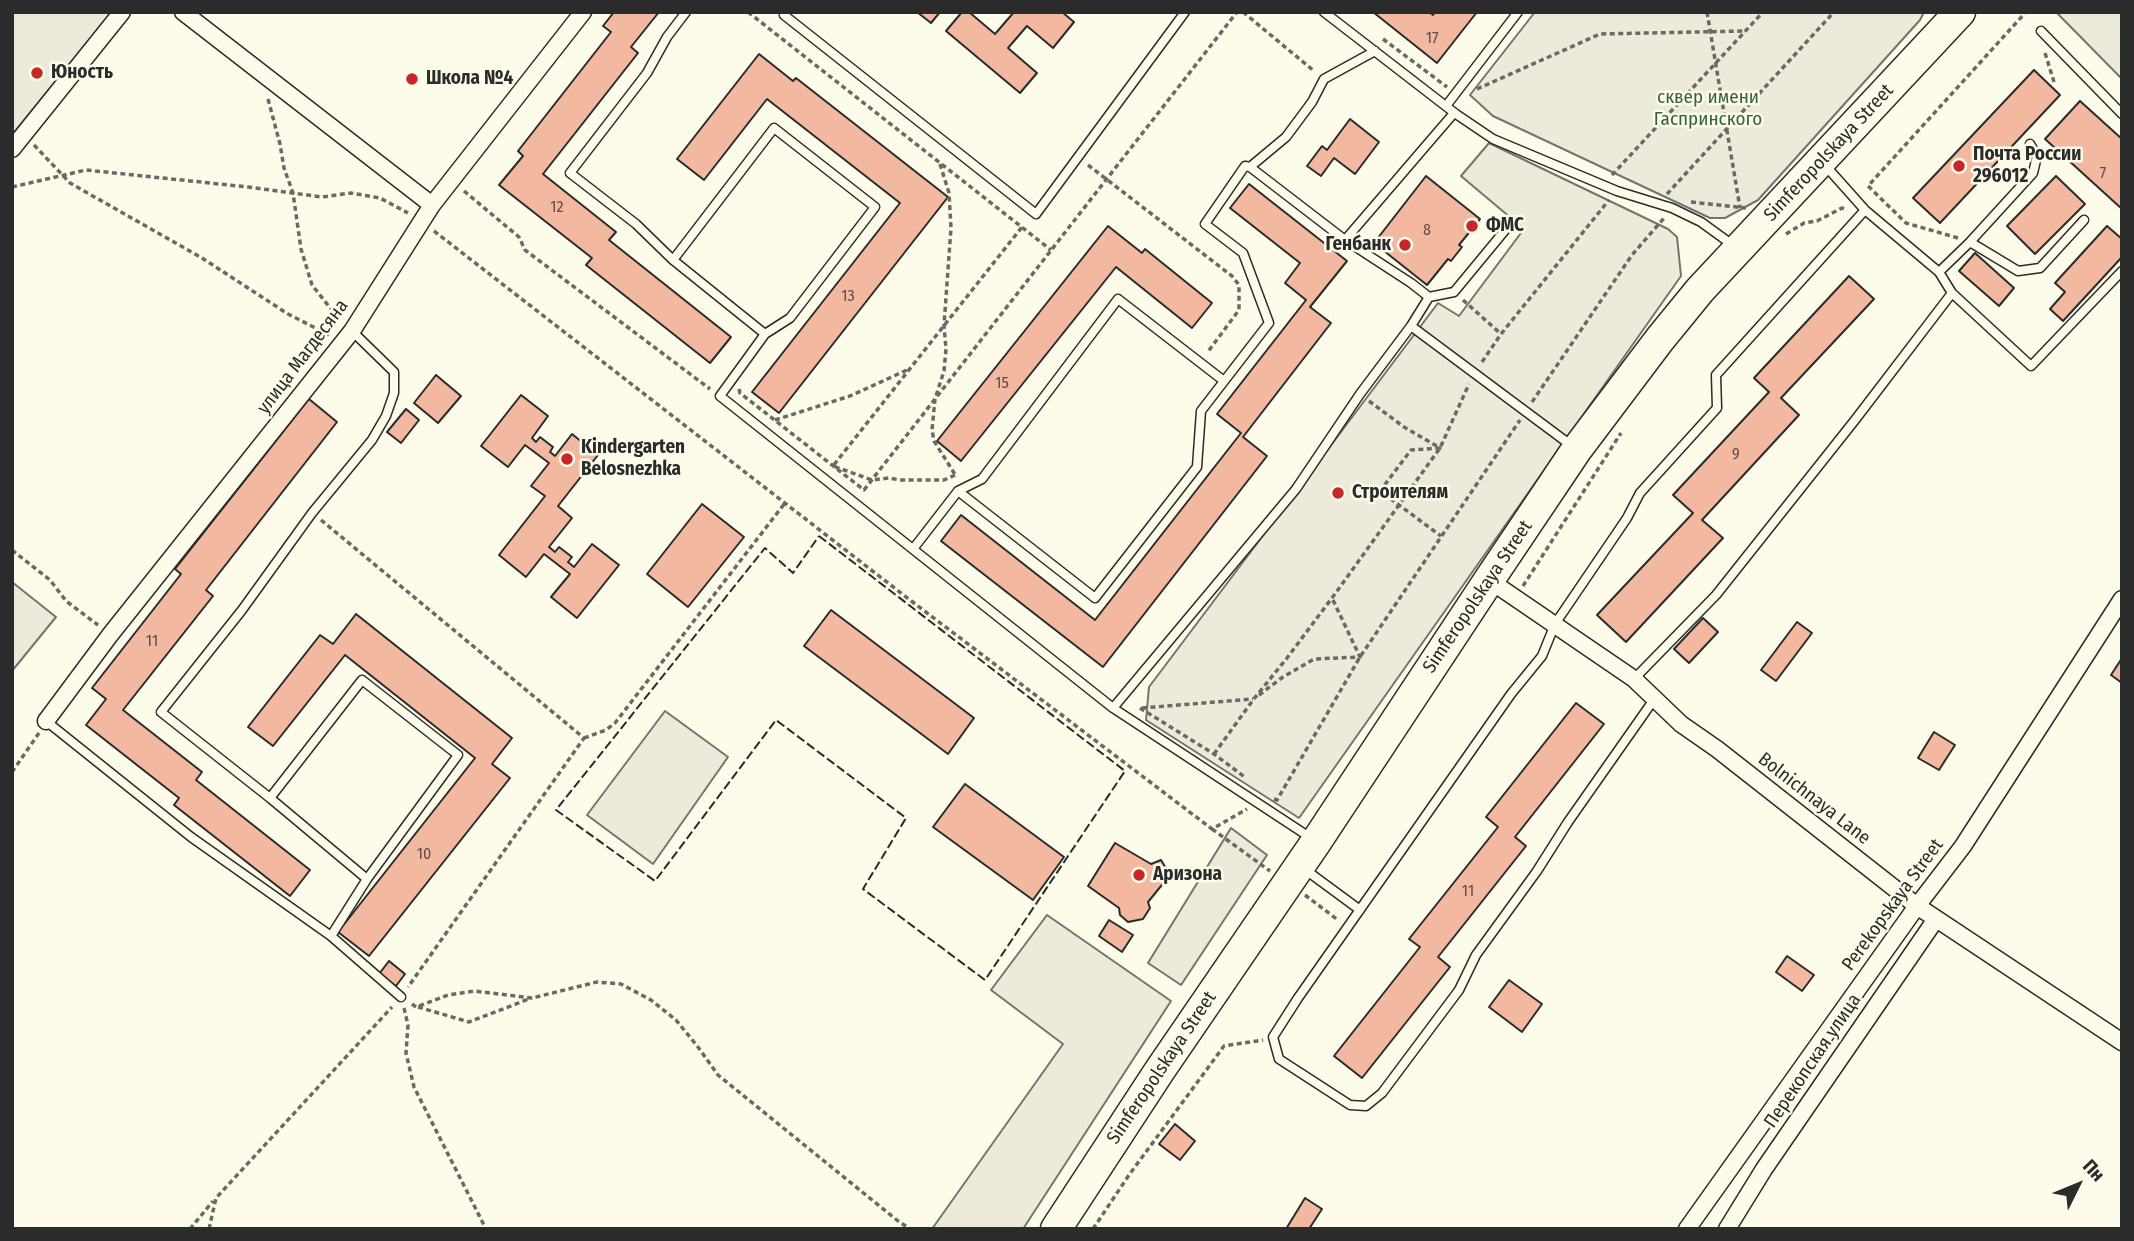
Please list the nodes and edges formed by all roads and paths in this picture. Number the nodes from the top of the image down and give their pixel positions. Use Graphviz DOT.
graph roads {
  1 [pos="122,12"];
  2 [pos="183,12"];
  3 [pos="583,12"];
  4 [pos="686,12"];
  5 [pos="748,12"];
  6 [pos="1185,12"];
  7 [pos="1237,12"];
  8 [pos="1243,12"];
  9 [pos="1324,12"];
  10 [pos="1518,12"];
  11 [pos="1707,12"];
  12 [pos="1763,12"];
  13 [pos="1834,12"];
  14 [pos="1960,12"];
  15 [pos="2026,12"];
  16 [pos="784,15"];
  17 [pos="2041,31"];
  18 [pos="1710,32"];
  19 [pos="1745,32"];
  20 [pos="1380,37"];
  21 [pos="1375,51"];
  22 [pos="1716,63"];
  23 [pos="265,76"];
  24 [pos="1324,79"];
  25 [pos="1470,92"];
  26 [pos="1456,94"];
  27 [pos="1446,106"];
  28 [pos="1454,113"];
  29 [pos="2122,114"];
  30 [pos="1727,129"];
  31 [pos="27,131"];
  32 [pos="2030,144"];
  33 [pos="12,149"];
  34 [pos="1078,157"];
  35 [pos="940,162"];
  36 [pos="1822,162"];
  37 [pos="1250,167"];
  38 [pos="1612,175"];
  39 [pos="63,176"];
  40 [pos="1107,179"];
  41 [pos="452,180"];
  42 [pos="12,187"];
  43 [pos="1617,191"];
  44 [pos="293,193"];
  45 [pos="1691,202"];
  46 [pos="1674,204"];
  47 [pos="432,205"];
  48 [pos="1866,210"];
  49 [pos="1764,220"];
  50 [pos="2084,220"];
  51 [pos="422,221"];
  52 [pos="1511,223"];
  53 [pos="1804,223"];
  54 [pos="1022,227"];
  55 [pos="1345,240"];
  56 [pos="1970,242"];
  57 [pos="1051,250"];
  58 [pos="1738,250"];
  59 [pos="673,260"];
  60 [pos="2122,271"];
  61 [pos="1939,272"];
  62 [pos="1454,292"];
  63 [pos="1952,293"];
  64 [pos="1429,297"];
  65 [pos="331,309"];
  66 [pos="944,325"];
  67 [pos="1411,326"];
  68 [pos="765,334"];
  69 [pos="1501,334"];
  70 [pos="347,337"];
  71 [pos="1200,362"];
  72 [pos="910,368"];
  73 [pos="1474,374"];
  74 [pos="1224,381"];
  75 [pos="738,385"];
  76 [pos="1360,394"];
  77 [pos="720,396"];
  78 [pos="935,399"];
  79 [pos="1525,412"];
  80 [pos="775,420"];
  81 [pos="1623,430"];
  82 [pos="1440,448"];
  83 [pos="1577,449"];
  84 [pos="833,466"];
  85 [pos="955,475"];
  86 [pos="872,480"];
  87 [pos="958,491"];
  88 [pos="785,503"];
  89 [pos="1399,505"];
  90 [pos="312,513"];
  91 [pos="1441,536"];
  92 [pos="12,550"];
  93 [pos="913,550"];
  94 [pos="1489,580"];
  95 [pos="1332,598"];
  96 [pos="1516,598"];
  97 [pos="2122,599"];
  98 [pos="1555,624"];
  99 [pos="110,635"];
  100 [pos="1360,657"];
  101 [pos="1634,679"];
  102 [pos="1655,698"];
  103 [pos="1253,700"];
  104 [pos="1113,708"];
  105 [pos="46,721"];
  106 [pos="584,737"];
  107 [pos="1214,754"];
  108 [pos="12,772"];
  109 [pos="1247,779"];
  110 [pos="270,798"];
  111 [pos="1257,803"];
  112 [pos="1316,842"];
  113 [pos="1300,866"];
  114 [pos="367,879"];
  115 [pos="1917,906"];
  116 [pos="1360,910"];
  117 [pos="1936,919"];
  118 [pos="331,936"];
  119 [pos="401,997"];
  120 [pos="532,998"];
  121 [pos="416,1007"];
  122 [pos="2122,1042"];
  123 [pos="216,1198"];
  124 [pos="190,1229"];
  125 [pos="209,1229"];
  126 [pos="486,1229"];
  127 [pos="910,1229"];
  128 [pos="1056,1229"];
  129 [pos="1687,1229"];
  130 [pos="1727,1229"];
  1 -- 31 [label="street"];
  2 -- 23 [label="street"];
  3 -- 41 [label="street, улица Магдесяна"];
  4 -- 59 [label="lane"];
  5 -- 35 [label="path"];
  6 -- 34 [label="lane"];
  7 -- 40 [label="path"];
  8 -- 24 [label="path"];
  9 -- 21 [label="lane"];
  10 -- 26 [label="lane"];
  11 -- 18 [label="path"];
  12 -- 19 [label="path"];
  13 -- 30 [label="path"];
  14 -- 36 [label="highway, Simferopolskaya Street"];
  15 -- 56 [label="path"];
  16 -- 34 [label="lane"];
  17 -- 29 [label="lane"];
  18 -- 19 [label="path"];
  18 -- 22 [label="path"];
  18 -- 25 [label="path"];
  19 -- 22 [label="path"];
  20 -- 26 [label="path"];
  21 -- 24 [label="lane"];
  21 -- 27 [label="lane"];
  22 -- 30 [label="path"];
  22 -- 38 [label="path"];
  23 -- 44 [label="path"];
  23 -- 47 [label="street"];
  24 -- 37 [label="lane"];
  26 -- 27 [label="lane"];
  27 -- 28 [label="lane"];
  28 -- 43 [label="lane"];
  28 -- 55 [label="lane"];
  30 -- 46 [label="path"];
  30 -- 49 [label="path"];
  31 -- 33 [label="street"];
  31 -- 39 [label="path"];
  32 -- 56 [label="lane"];
  34 -- 40 [label="path"];
  35 -- 54 [label="path"];
  35 -- 66 [label="path"];
  36 -- 48 [label="lane"];
  36 -- 49 [label="highway, Simferopolskaya Street"];
  37 -- 55 [label="lane"];
  37 -- 74 [label="lane"];
  39 -- 42 [label="path"];
  39 -- 44 [label="path"];
  39 -- 70 [label="path"];
  40 -- 57 [label="path"];
  40 -- 71 [label="path"];
  41 -- 47 [label="street, улица Магдесяна"];
  41 -- 77 [label="path"];
  43 -- 46 [label="lane"];
  43 -- 69 [label="path"];
  44 -- 51 [label="path"];
  44 -- 65 [label="path"];
  45 -- 49 [label="path"];
  46 -- 58 [label="lane"];
  46 -- 79 [label="path"];
  47 -- 51 [label="street, улица Магдесяна"];
  48 -- 53 [label="path"];
  48 -- 61 [label="lane"];
  48 -- 98 [label="lane"];
  49 -- 53 [label="path"];
  49 -- 53 [label="path"];
  49 -- 58 [label="highway, Simferopolskaya Street"];
  50 -- 56 [label="lane"];
  51 -- 70 [label="street, улица Магдесяна"];
  51 -- 88 [label="path"];
  52 -- 62 [label="lane"];
  54 -- 57 [label="path"];
  54 -- 66 [label="path"];
  55 -- 64 [label="lane"];
  56 -- 61 [label="lane"];
  57 -- 78 [label="path"];
  58 -- 83 [label="highway, Simferopolskaya Street"];
  59 -- 68 [label="lane"];
  59 -- 68 [label="lane"];
  60 -- 63 [label="lane"];
  61 -- 63 [label="lane"];
  62 -- 64 [label="lane"];
  62 -- 69 [label="path"];
  63 -- 101 [label="lane"];
  64 -- 67 [label="lane"];
  66 -- 72 [label="path"];
  66 -- 78 [label="path"];
  67 -- 73 [label="lane"];
  67 -- 76 [label="lane"];
  68 -- 77 [label="lane"];
  69 -- 73 [label="path"];
  70 -- 90 [label="lane"];
  70 -- 99 [label="street, улица Магдесяна"];
  71 -- 74 [label="lane"];
  71 -- 87 [label="lane"];
  72 -- 80 [label="path"];
  72 -- 84 [label="path"];
  73 -- 79 [label="lane"];
  73 -- 82 [label="path"];
  74 -- 87 [label="lane"];
  75 -- 80 [label="path"];
  76 -- 82 [label="path"];
  76 -- 104 [label="lane"];
  77 -- 93 [label="lane"];
  78 -- 85 [label="path"];
  78 -- 86 [label="path"];
  79 -- 83 [label="lane"];
  79 -- 91 [label="path"];
  80 -- 84 [label="path"];
  81 -- 96 [label="path"];
  82 -- 89 [label="path"];
  82 -- 89 [label="path"];
  83 -- 94 [label="highway, Simferopolskaya Street"];
  84 -- 86 [label="path"];
  84 -- 86 [label="path"];
  85 -- 86 [label="path"];
  85 -- 87 [label="path"];
  87 -- 93 [label="lane"];
  88 -- 106 [label="path"];
  88 -- 111 [label="path"];
  89 -- 91 [label="path"];
  89 -- 95 [label="path"];
  90 -- 106 [label="path"];
  90 -- 110 [label="lane"];
  91 -- 100 [label="path"];
  92 -- 99 [label="path"];
  93 -- 104 [label="lane"];
  94 -- 96 [label="street, Bolnichnaya Lane"];
  94 -- 112 [label="highway, Simferopolskaya Street"];
  95 -- 100 [label="path"];
  95 -- 103 [label="path"];
  96 -- 98 [label="street, Bolnichnaya Lane"];
  97 -- 115 [label="street, Perekopskaya Street"];
  98 -- 101 [label="street, Bolnichnaya Lane"];
  98 -- 116 [label="lane"];
  99 -- 105 [label="street, улица Магдесяна"];
  100 -- 103 [label="path"];
  100 -- 111 [label="path"];
  101 -- 102 [label="street, Bolnichnaya Lane"];
  102 -- 115 [label="street, Bolnichnaya Lane"];
  102 -- 116 [label="lane"];
  103 -- 107 [label="path"];
  103 -- 107 [label="path"];
  104 -- 111 [label="lane"];
  105 -- 108 [label="path"];
  105 -- 118 [label="lane"];
  106 -- 119 [label="path"];
  107 -- 109 [label="path"];
  110 -- 114 [label="lane"];
  110 -- 114 [label="lane"];
  111 -- 112 [label="lane"];
  112 -- 113 [label="highway, Simferopolskaya Street"];
  113 -- 116 [label="lane"];
  113 -- 128 [label="highway, Simferopolskaya Street"];
  114 -- 118 [label="lane"];
  115 -- 117 [label="street, Bolnichnaya Lane"];
  115 -- 129 [label="street, Perekopskaya Street"];
  117 -- 122 [label="street, Bolnichnaya Lane"];
  117 -- 130 [label="street, Перекопская улица"];
  118 -- 119 [label="lane"];
  119 -- 121 [label="path"];
  119 -- 123 [label="path"];
  119 -- 126 [label="path"];
  120 -- 121 [label="path"];
  120 -- 121 [label="path"];
  120 -- 127 [label="path"];
  123 -- 124 [label="path"];
  123 -- 125 [label="path"];
}
